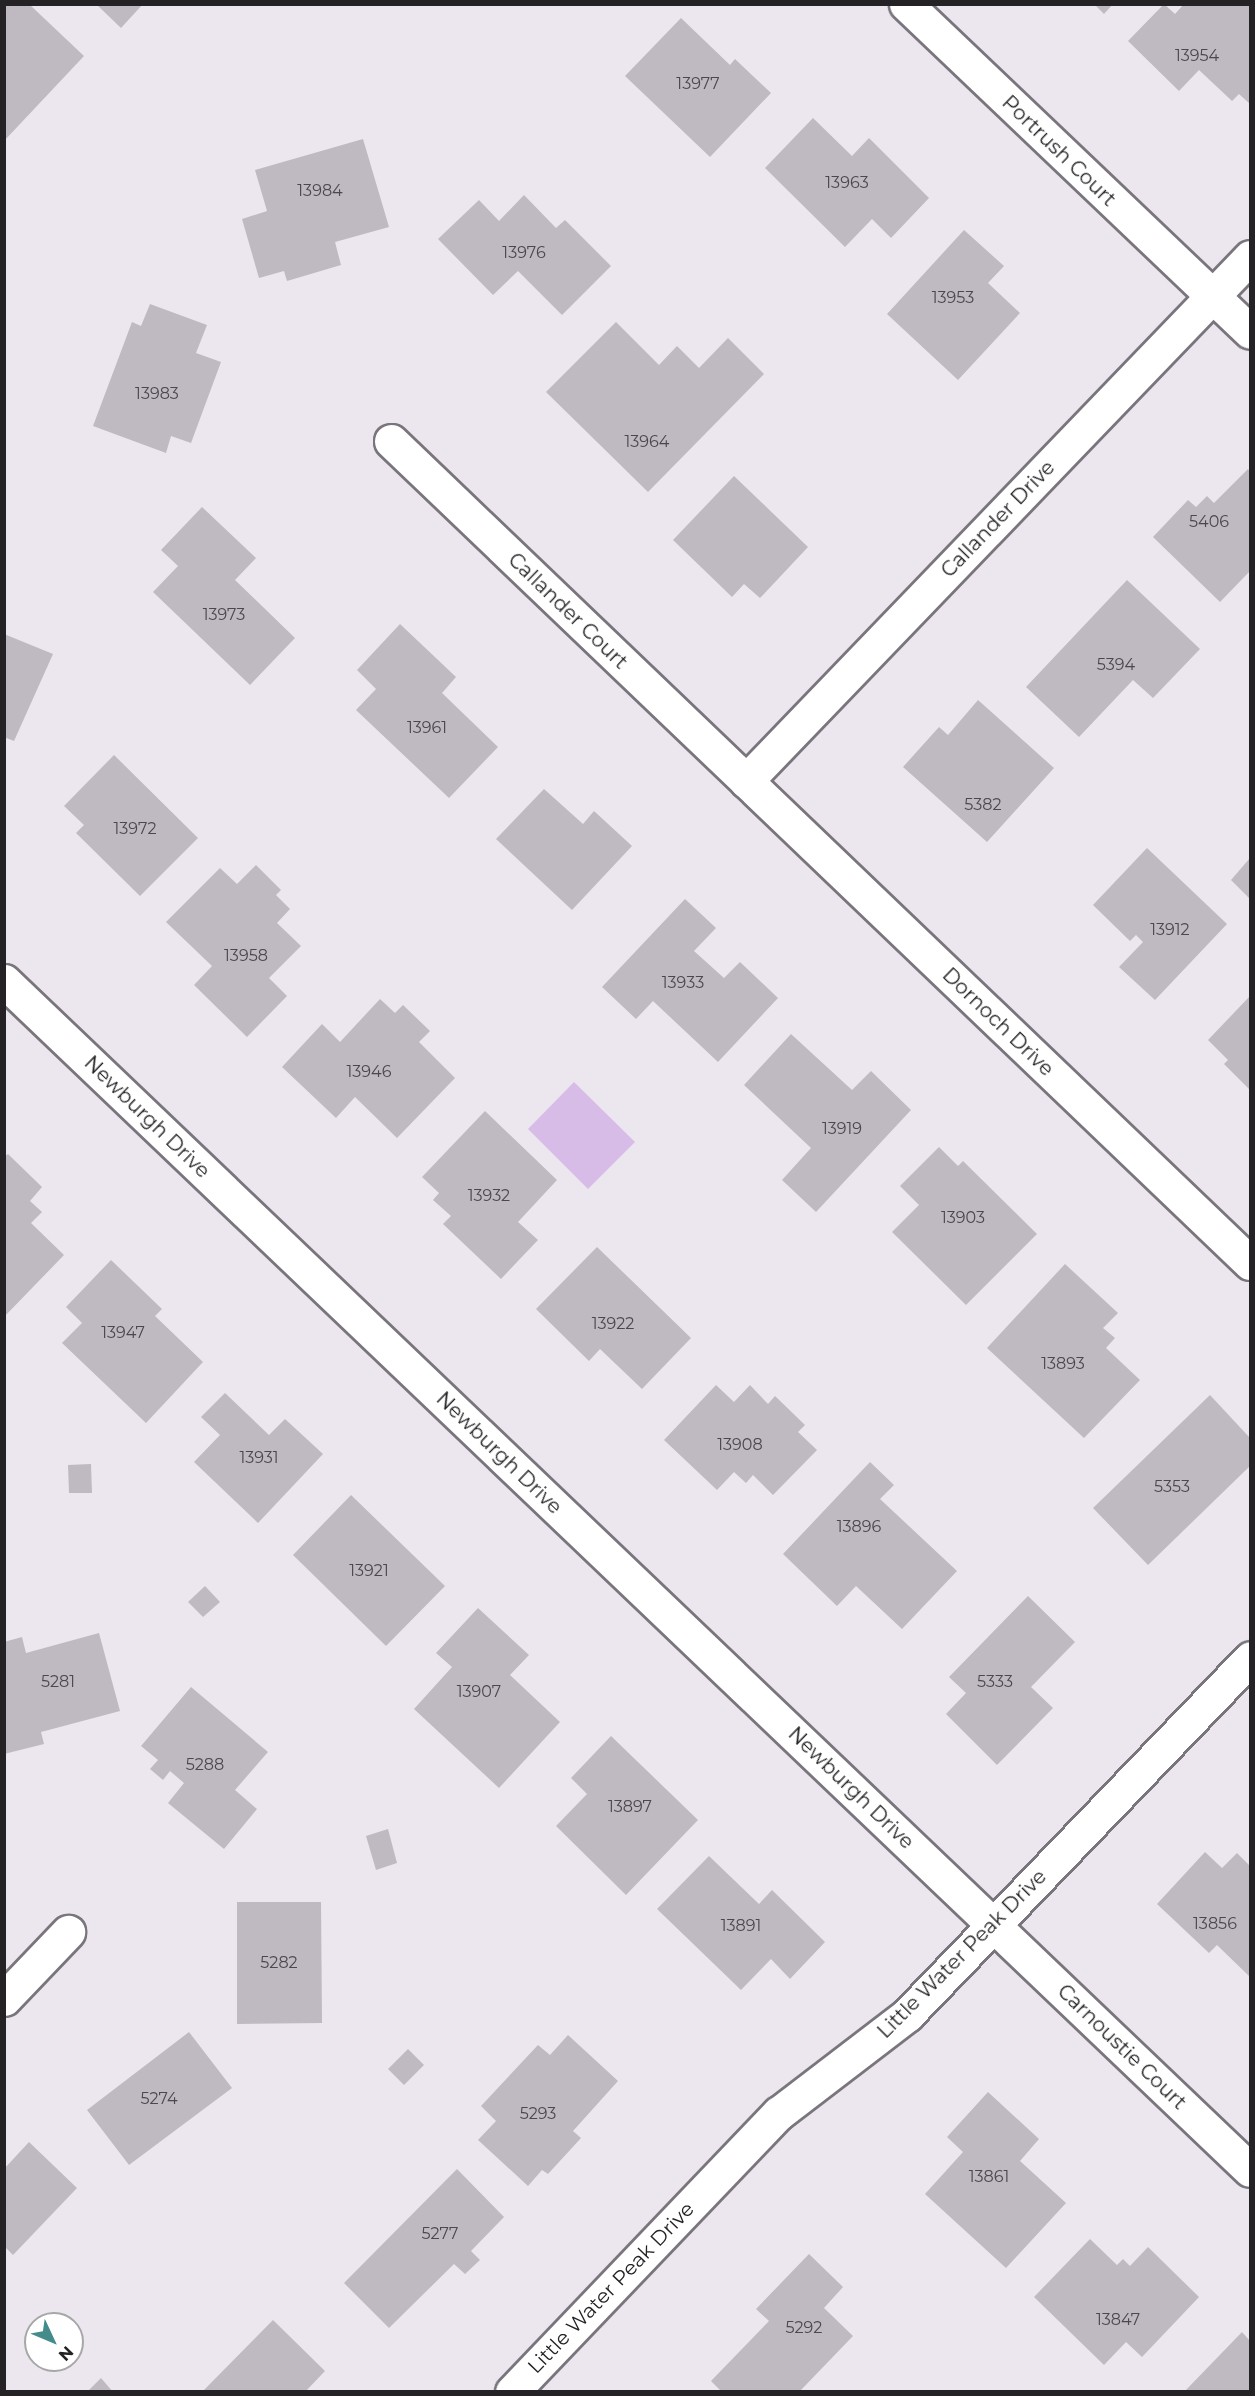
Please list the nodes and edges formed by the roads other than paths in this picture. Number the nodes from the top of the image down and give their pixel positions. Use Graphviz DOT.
graph roads {
  1 [pos="906,4"];
  2 [pos="1251,258"];
  3 [pos="1213,297"];
  4 [pos="1251,332"];
  5 [pos="391,441"];
  6 [pos="746,781"];
  7 [pos="4,981"];
  8 [pos="1251,1263"];
  9 [pos="1251,1658"];
  10 [pos="994,1924"];
  11 [pos="68,1932"];
  12 [pos="4,1999"];
  13 [pos="1251,2170"];
  14 [pos="530,2385"];
  1 -- 3 [label="street, Portrush Court"];
  2 -- 3 [label="street, Callander Drive"];
  3 -- 4 [label="street, Portrush Court"];
  3 -- 6 [label="street, Callander Drive"];
  5 -- 6 [label="street, Callander Court"];
  6 -- 8 [label="street, Dornoch Drive"];
  7 -- 10 [label="street, Newburgh Drive"];
  9 -- 10 [label="street, Little Water Peak Drive"];
  10 -- 13 [label="street, Carnoustie Court"];
  10 -- 14 [label="street, Little Water Peak Drive"];
  11 -- 12 [label="street"];
}
